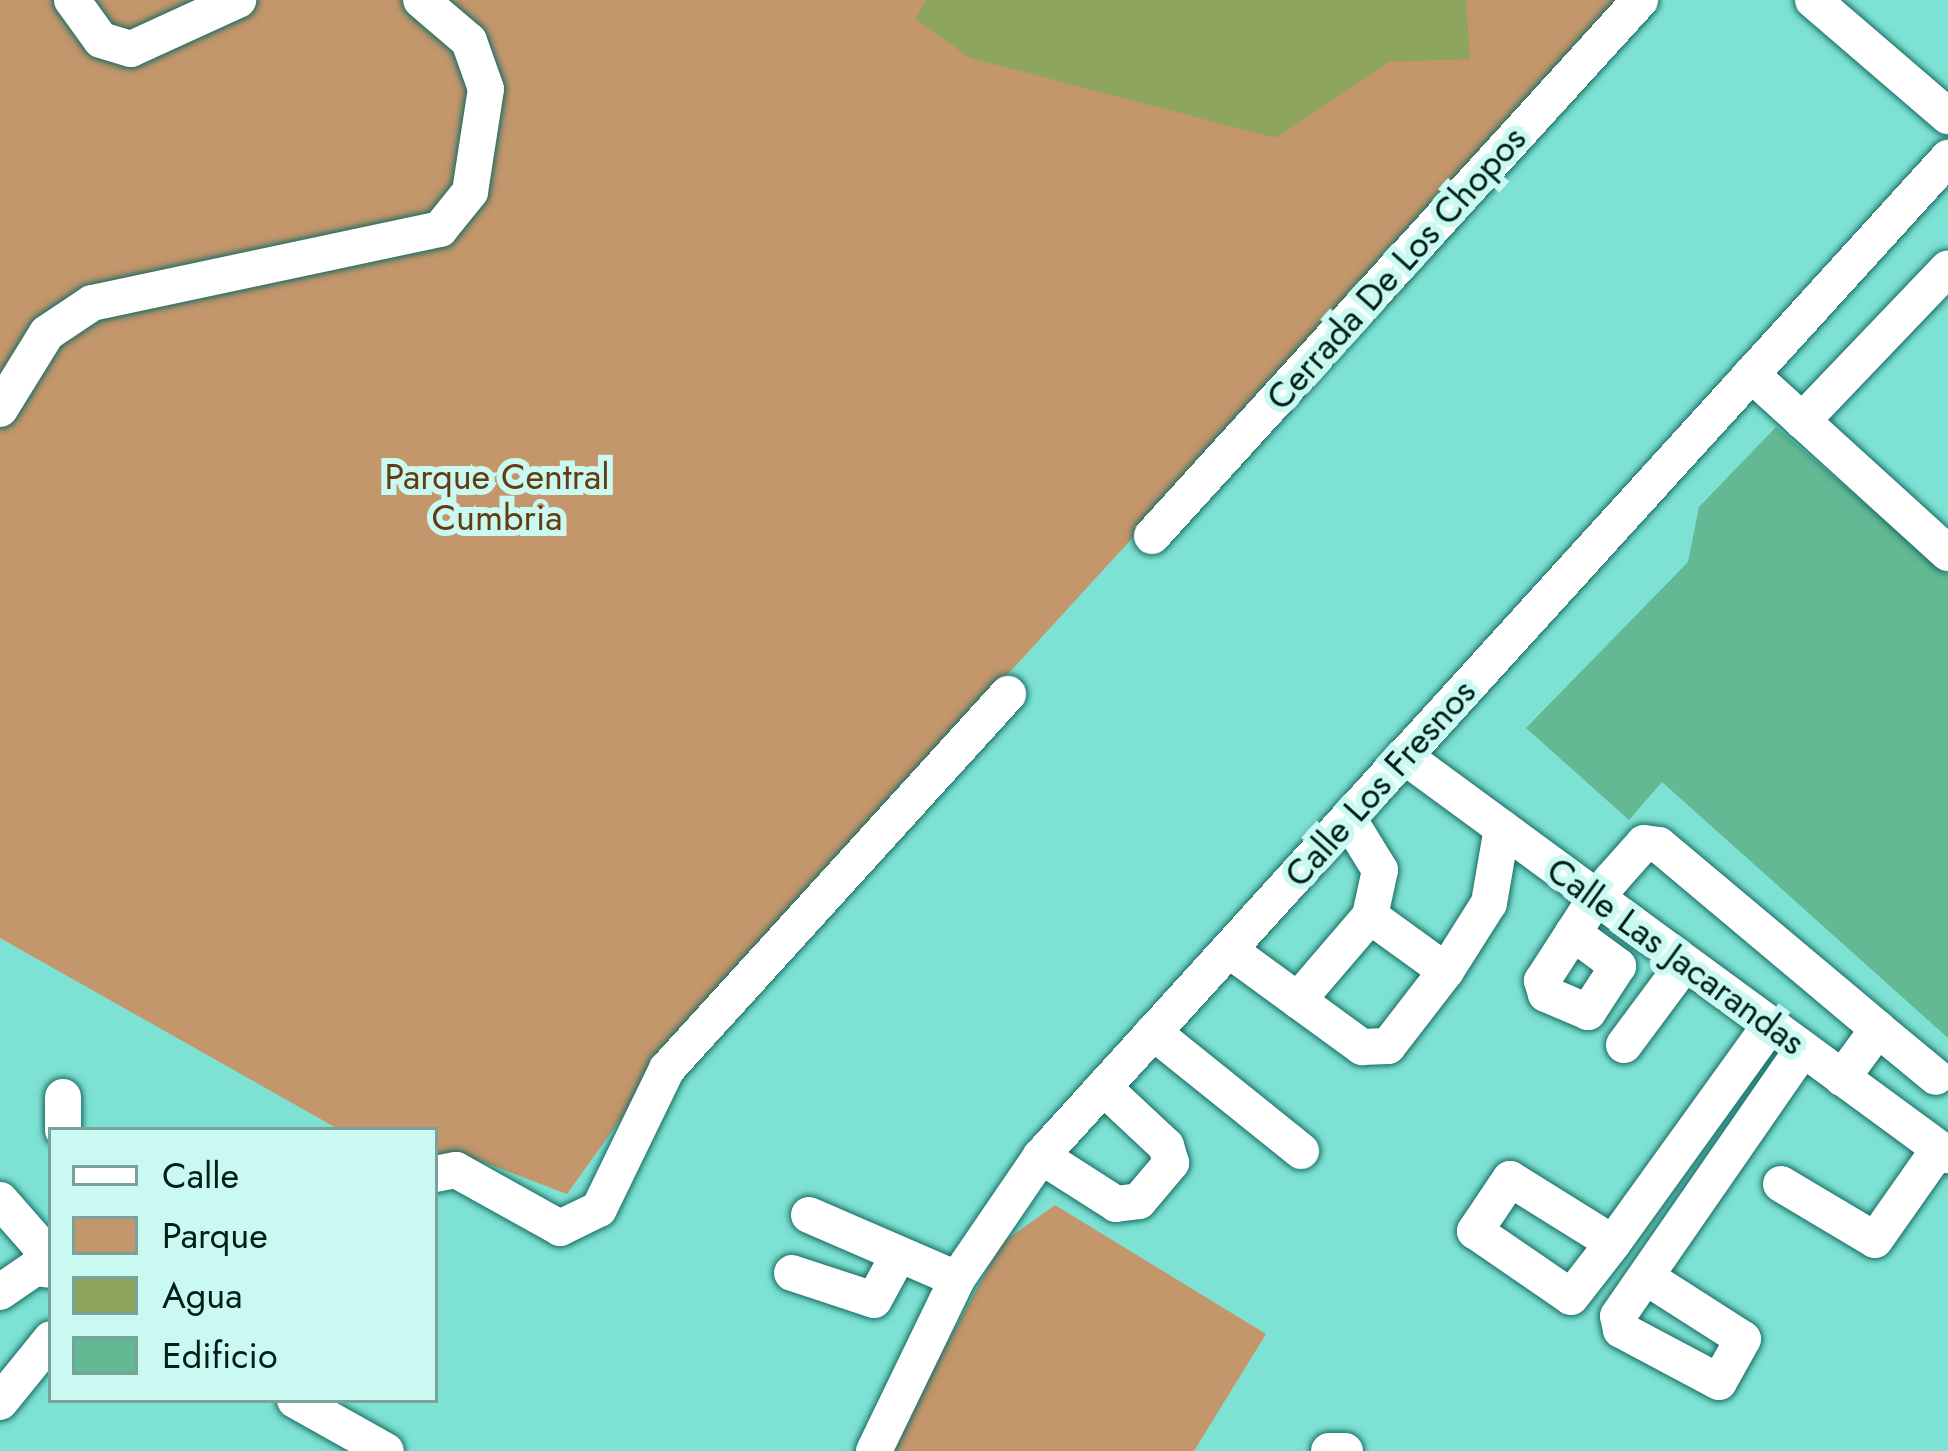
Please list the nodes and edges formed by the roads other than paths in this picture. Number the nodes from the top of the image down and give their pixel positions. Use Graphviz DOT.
graph roads {
  1 [pos="71,0"];
  2 [pos="238,0"];
  3 [pos="422,0"];
  4 [pos="1640,0"];
  5 [pos="1813,0"];
  6 [pos="1948,116"];
  7 [pos="1948,159"];
  8 [pos="1948,268"];
  9 [pos="1751,374"];
  10 [pos="0,409"];
  11 [pos="1802,421"];
  12 [pos="1152,536"];
  13 [pos="1948,554"];
  14 [pos="1008,694"];
  15 [pos="1404,756"];
  16 [pos="1348,818"];
  17 [pos="1502,828"];
  18 [pos="1597,898"];
  19 [pos="1370,916"];
  20 [pos="1574,933"];
  21 [pos="1228,950"];
  22 [pos="1684,963"];
  23 [pos="1446,971"];
  24 [pos="1298,1000"];
  25 [pos="1770,1025"];
  26 [pos="1878,1029"];
  27 [pos="1153,1032"];
  28 [pos="1624,1045"];
  29 [pos="1803,1049"];
  30 [pos="1936,1077"];
  31 [pos="1842,1078"];
  32 [pos="1103,1088"];
  33 [pos="1301,1151"];
  34 [pos="1943,1152"];
  35 [pos="1041,1156"];
  36 [pos="438,1172"];
  37 [pos="1780,1184"];
  38 [pos="0,1200"];
  39 [pos="809,1215"];
  40 [pos="1612,1243"];
  41 [pos="899,1254"];
  42 [pos="46,1265"];
  43 [pos="792,1273"];
  44 [pos="1646,1277"];
  45 [pos="957,1279"];
  46 [pos="0,1292"];
  47 [pos="48,1343"];
  48 [pos="0,1402"];
  49 [pos="305,1403"];
  50 [pos="386,1451"];
  51 [pos="874,1451"];
  52 [pos="1329,1451"];
  53 [pos="1345,1451"];
  1 -- 2 [label="street"];
  3 -- 10 [label="street"];
  4 -- 12 [label="street, Cerrada De Los Chopos"];
  5 -- 6 [label="street"];
  7 -- 9 [label="street, Calle Los Fresnos"];
  8 -- 11 [label="street"];
  9 -- 11 [label="street"];
  9 -- 15 [label="street, Calle Los Fresnos"];
  11 -- 13 [label="street"];
  14 -- 36 [label="street"];
  15 -- 16 [label="street, Calle Los Fresnos"];
  15 -- 17 [label="street, Calle Las Jacarandas"];
  16 -- 19 [label="street"];
  16 -- 21 [label="street, Calle Los Fresnos"];
  17 -- 18 [label="street, Calle Las Jacarandas"];
  17 -- 23 [label="street"];
  18 -- 20 [label="street"];
  18 -- 22 [label="street, Calle Las Jacarandas"];
  18 -- 26 [label="street"];
  19 -- 23 [label="street"];
  19 -- 24 [label="street"];
  21 -- 24 [label="street"];
  21 -- 27 [label="street, Calle Los Fresnos"];
  22 -- 25 [label="street, Calle Las Jacarandas"];
  22 -- 28 [label="street"];
  23 -- 24 [label="street"];
  25 -- 29 [label="street, Calle Las Jacarandas"];
  25 -- 40 [label="street"];
  26 -- 30 [label="street"];
  26 -- 31 [label="street"];
  27 -- 32 [label="street, Calle Los Fresnos"];
  27 -- 33 [label="street"];
  29 -- 31 [label="street, Calle Las Jacarandas"];
  29 -- 44 [label="street"];
  31 -- 34 [label="street, Calle Las Jacarandas"];
  32 -- 35 [label="street, Calle Los Fresnos"];
  32 -- 35 [label="street"];
  34 -- 37 [label="street"];
  35 -- 45 [label="street, Calle Los Fresnos"];
  38 -- 42 [label="street"];
  39 -- 41 [label="street"];
  41 -- 43 [label="street"];
  41 -- 45 [label="street"];
  42 -- 46 [label="street"];
  45 -- 51 [label="street, Calle Los Fresnos"];
  47 -- 48 [label="street"];
  49 -- 50 [label="street"];
  52 -- 53 [label="street"];
}
